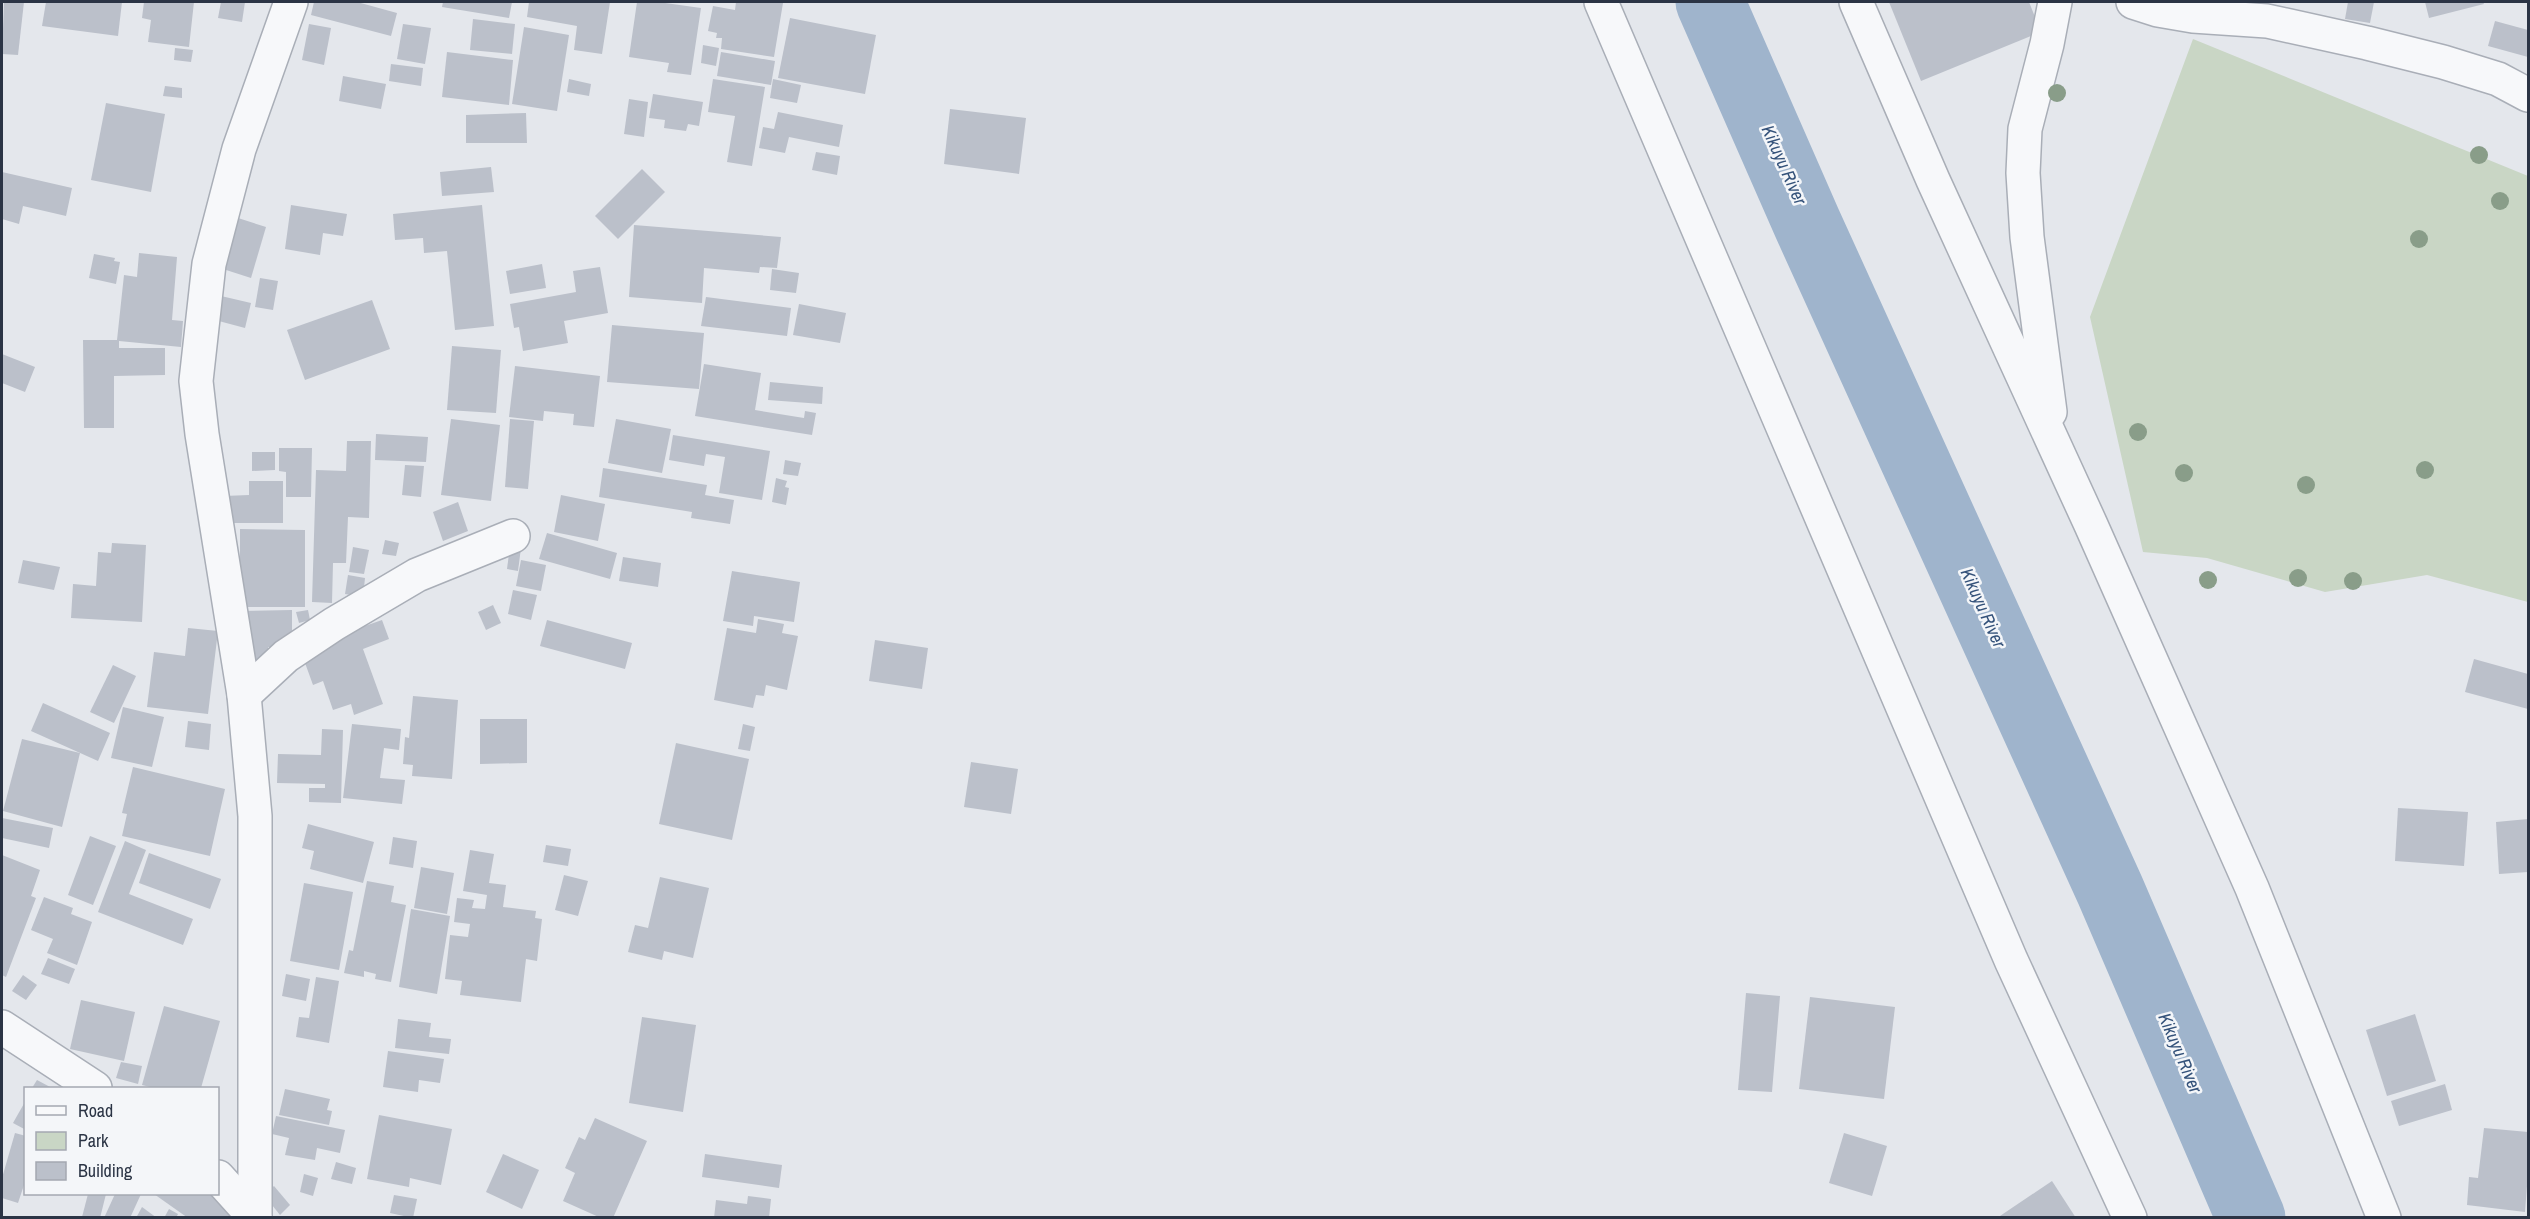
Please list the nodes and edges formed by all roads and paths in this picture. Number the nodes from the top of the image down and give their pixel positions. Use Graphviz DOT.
graph roads {
  1 [pos="291,2"];
  2 [pos="1600,2"];
  3 [pos="1856,2"];
  4 [pos="2055,2"];
  5 [pos="2133,2"];
  6 [pos="2529,95"];
  7 [pos="2054,445"];
  8 [pos="513,536"];
  9 [pos="244,694"];
  10 [pos="2,1027"];
  11 [pos="92,1087"];
  12 [pos="219,1178"];
  13 [pos="255,1217"];
  14 [pos="2130,1218"];
  15 [pos="2384,1218"];
  1 -- 9 [label="street"];
  2 -- 14 [label="street"];
  3 -- 7 [label="street"];
  4 -- 7 [label="street"];
  5 -- 6 [label="street"];
  7 -- 15 [label="street"];
  8 -- 9 [label="street"];
  9 -- 13 [label="street"];
  10 -- 11 [label="street"];
  12 -- 13 [label="street"];
}
